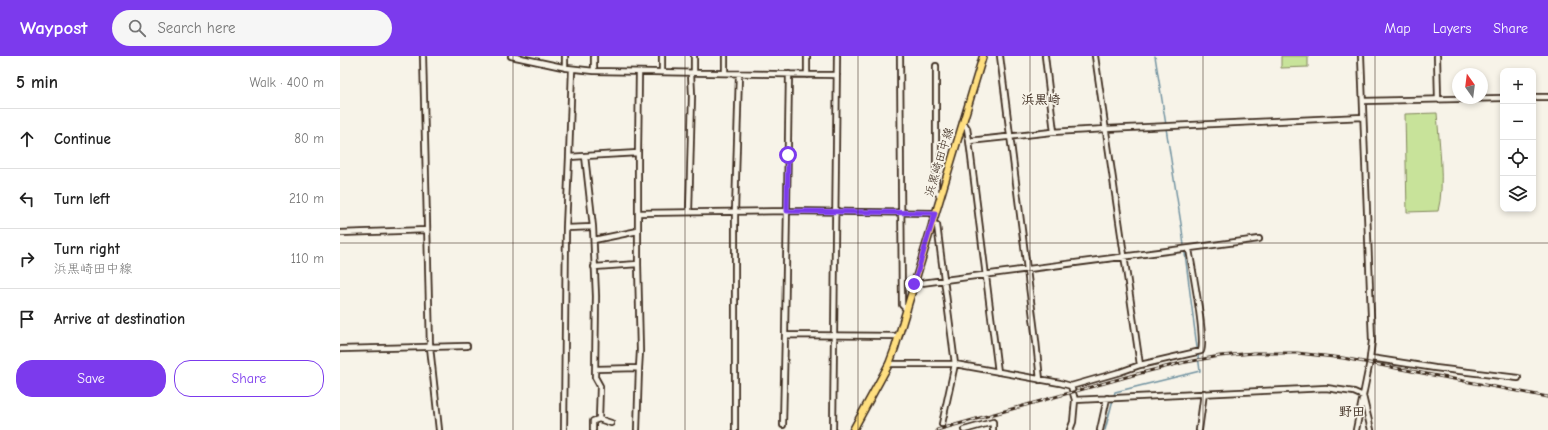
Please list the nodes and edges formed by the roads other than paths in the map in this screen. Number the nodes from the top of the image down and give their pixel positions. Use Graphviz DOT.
graph roads {
  1 [pos="423,56"];
  2 [pos="511,56"];
  3 [pos="565,56"];
  4 [pos="594,56"];
  5 [pos="662,56"];
  6 [pos="694,56"];
  7 [pos="725,56"];
  8 [pos="807,56"];
  9 [pos="837,56"];
  10 [pos="900,56"];
  11 [pos="983,56"];
  12 [pos="1000,56"];
  13 [pos="1044,56"];
  14 [pos="1095,56"];
  15 [pos="1361,56"];
  16 [pos="1437,56"];
  17 [pos="936,66"];
  18 [pos="565,68"];
  19 [pos="572,69"];
  20 [pos="594,71"];
  21 [pos="639,72"];
  22 [pos="662,72"];
  23 [pos="693,73"];
  24 [pos="725,73"];
  25 [pos="739,74"];
  26 [pos="789,74"];
  27 [pos="807,75"];
  28 [pos="837,75"];
  29 [pos="1536,97"];
  30 [pos="1548,97"];
  31 [pos="1500,98"];
  32 [pos="1438,99"];
  33 [pos="1362,101"];
  34 [pos="1363,117"];
  35 [pos="963,122"];
  36 [pos="1106,129"];
  37 [pos="1054,132"];
  38 [pos="1010,137"];
  39 [pos="969,141"];
  40 [pos="638,152"];
  41 [pos="585,156"];
  42 [pos="569,157"];
  43 [pos="940,196"];
  44 [pos="787,211"];
  45 [pos="689,212"];
  46 [pos="735,212"];
  47 [pos="835,212"];
  48 [pos="638,213"];
  49 [pos="901,213"];
  50 [pos="935,213"];
  51 [pos="932,223"];
  52 [pos="593,227"];
  53 [pos="566,228"];
  54 [pos="427,230"];
  55 [pos="638,232"];
  56 [pos="340,233"];
  57 [pos="1259,239"];
  58 [pos="594,240"];
  59 [pos="1189,249"];
  60 [pos="1125,257"];
  61 [pos="638,264"];
  62 [pos="594,267"];
  63 [pos="1027,270"];
  64 [pos="986,275"];
  65 [pos="943,280"];
  66 [pos="914,284"];
  67 [pos="907,310"];
  68 [pos="785,335"];
  69 [pos="834,336"];
  70 [pos="899,336"];
  71 [pos="467,346"];
  72 [pos="430,347"];
  73 [pos="340,349"];
  74 [pos="1371,358"];
  75 [pos="889,364"];
  76 [pos="955,364"];
  77 [pos="1140,365"];
  78 [pos="639,368"];
  79 [pos="596,369"];
  80 [pos="998,372"];
  81 [pos="1518,378"];
  82 [pos="1040,380"];
  83 [pos="1071,386"];
  84 [pos="1204,393"];
  85 [pos="1363,396"];
  86 [pos="1107,398"];
  87 [pos="1075,400"];
  88 [pos="599,418"];
  89 [pos="611,423"];
  90 [pos="942,424"];
  91 [pos="783,425"];
  92 [pos="439,430"];
  93 [pos="564,430"];
  94 [pos="593,430"];
  95 [pos="637,430"];
  96 [pos="735,430"];
  97 [pos="833,430"];
  98 [pos="853,430"];
  99 [pos="964,430"];
  100 [pos="993,430"];
  101 [pos="1070,430"];
  102 [pos="1100,430"];
  103 [pos="1199,430"];
  104 [pos="1356,430"];
  105 [pos="1371,430"];
  1 -- 54 [label="street"];
  2 -- 18 [label="street"];
  3 -- 18 [label="street"];
  4 -- 20 [label="street"];
  5 -- 22 [label="street"];
  6 -- 23 [label="street"];
  7 -- 24 [label="street"];
  8 -- 27 [label="street"];
  9 -- 28 [label="street"];
  10 -- 49 [label="street"];
  11 -- 35 [label="main road, 浜黒崎田中線"];
  12 -- 38 [label="street"];
  13 -- 37 [label="street"];
  14 -- 36 [label="street"];
  15 -- 33 [label="street"];
  16 -- 32 [label="street"];
  17 -- 43 [label="street"];
  18 -- 19 [label="street"];
  19 -- 20 [label="street"];
  19 -- 42 [label="street"];
  20 -- 21 [label="street"];
  21 -- 22 [label="street"];
  21 -- 40 [label="street"];
  22 -- 23 [label="street"];
  23 -- 24 [label="street"];
  23 -- 45 [label="street"];
  24 -- 25 [label="street"];
  25 -- 26 [label="street"];
  25 -- 46 [label="street"];
  26 -- 27 [label="street"];
  26 -- 44 [label="street"];
  27 -- 28 [label="street"];
  28 -- 47 [label="street"];
  29 -- 30 [label="street"];
  31 -- 32 [label="street"];
  32 -- 33 [label="street"];
  33 -- 34 [label="street"];
  34 -- 36 [label="street"];
  34 -- 74 [label="street"];
  35 -- 39 [label="street"];
  35 -- 43 [label="main road, 浜黒崎田中線"];
  36 -- 37 [label="street"];
  36 -- 60 [label="street"];
  37 -- 38 [label="street"];
  38 -- 39 [label="street"];
  38 -- 63 [label="street"];
  39 -- 64 [label="street"];
  40 -- 41 [label="street"];
  40 -- 48 [label="street"];
  41 -- 42 [label="street"];
  41 -- 52 [label="street"];
  42 -- 53 [label="street"];
  43 -- 50 [label="main road, 浜黒崎田中線"];
  44 -- 46 [label="street"];
  44 -- 47 [label="street"];
  44 -- 68 [label="street"];
  45 -- 46 [label="street"];
  45 -- 48 [label="street"];
  46 -- 96 [label="street"];
  47 -- 49 [label="street"];
  47 -- 69 [label="street"];
  48 -- 55 [label="street"];
  49 -- 50 [label="street"];
  49 -- 67 [label="street"];
  50 -- 51 [label="main road, 浜黒崎田中線"];
  51 -- 65 [label="street"];
  51 -- 66 [label="main road, 浜黒崎田中線"];
  52 -- 53 [label="street"];
  52 -- 58 [label="street"];
  53 -- 93 [label="street"];
  54 -- 56 [label="street"];
  54 -- 72 [label="street"];
  55 -- 58 [label="street"];
  55 -- 61 [label="street"];
  57 -- 59 [label="street"];
  58 -- 62 [label="street"];
  59 -- 60 [label="street"];
  59 -- 77 [label="street"];
  60 -- 63 [label="street"];
  60 -- 77 [label="street"];
  61 -- 62 [label="street"];
  61 -- 78 [label="street"];
  62 -- 79 [label="street"];
  63 -- 64 [label="street"];
  63 -- 82 [label="street"];
  64 -- 65 [label="street"];
  64 -- 80 [label="street"];
  65 -- 66 [label="street"];
  65 -- 76 [label="street"];
  66 -- 67 [label="main road, 浜黒崎田中線"];
  67 -- 70 [label="main road, 浜黒崎田中線"];
  68 -- 69 [label="street"];
  68 -- 91 [label="street"];
  69 -- 70 [label="street"];
  69 -- 97 [label="street"];
  70 -- 75 [label="main road, 浜黒崎田中線"];
  71 -- 72 [label="street"];
  72 -- 73 [label="street"];
  72 -- 92 [label="street"];
  74 -- 81 [label="street"];
  74 -- 85 [label="street"];
  75 -- 76 [label="street"];
  75 -- 98 [label="main road, 浜黒崎田中線"];
  76 -- 80 [label="street"];
  76 -- 90 [label="street"];
  77 -- 83 [label="street"];
  78 -- 79 [label="street"];
  78 -- 95 [label="street"];
  79 -- 88 [label="street"];
  80 -- 82 [label="street"];
  82 -- 83 [label="street"];
  83 -- 87 [label="street"];
  84 -- 85 [label="street"];
  84 -- 86 [label="street"];
  84 -- 103 [label="street"];
  85 -- 104 [label="street"];
  85 -- 105 [label="street"];
  86 -- 87 [label="street"];
  86 -- 102 [label="street"];
  87 -- 101 [label="street"];
  88 -- 89 [label="street"];
  88 -- 94 [label="street"];
  99 -- 100 [label="street"];
}
